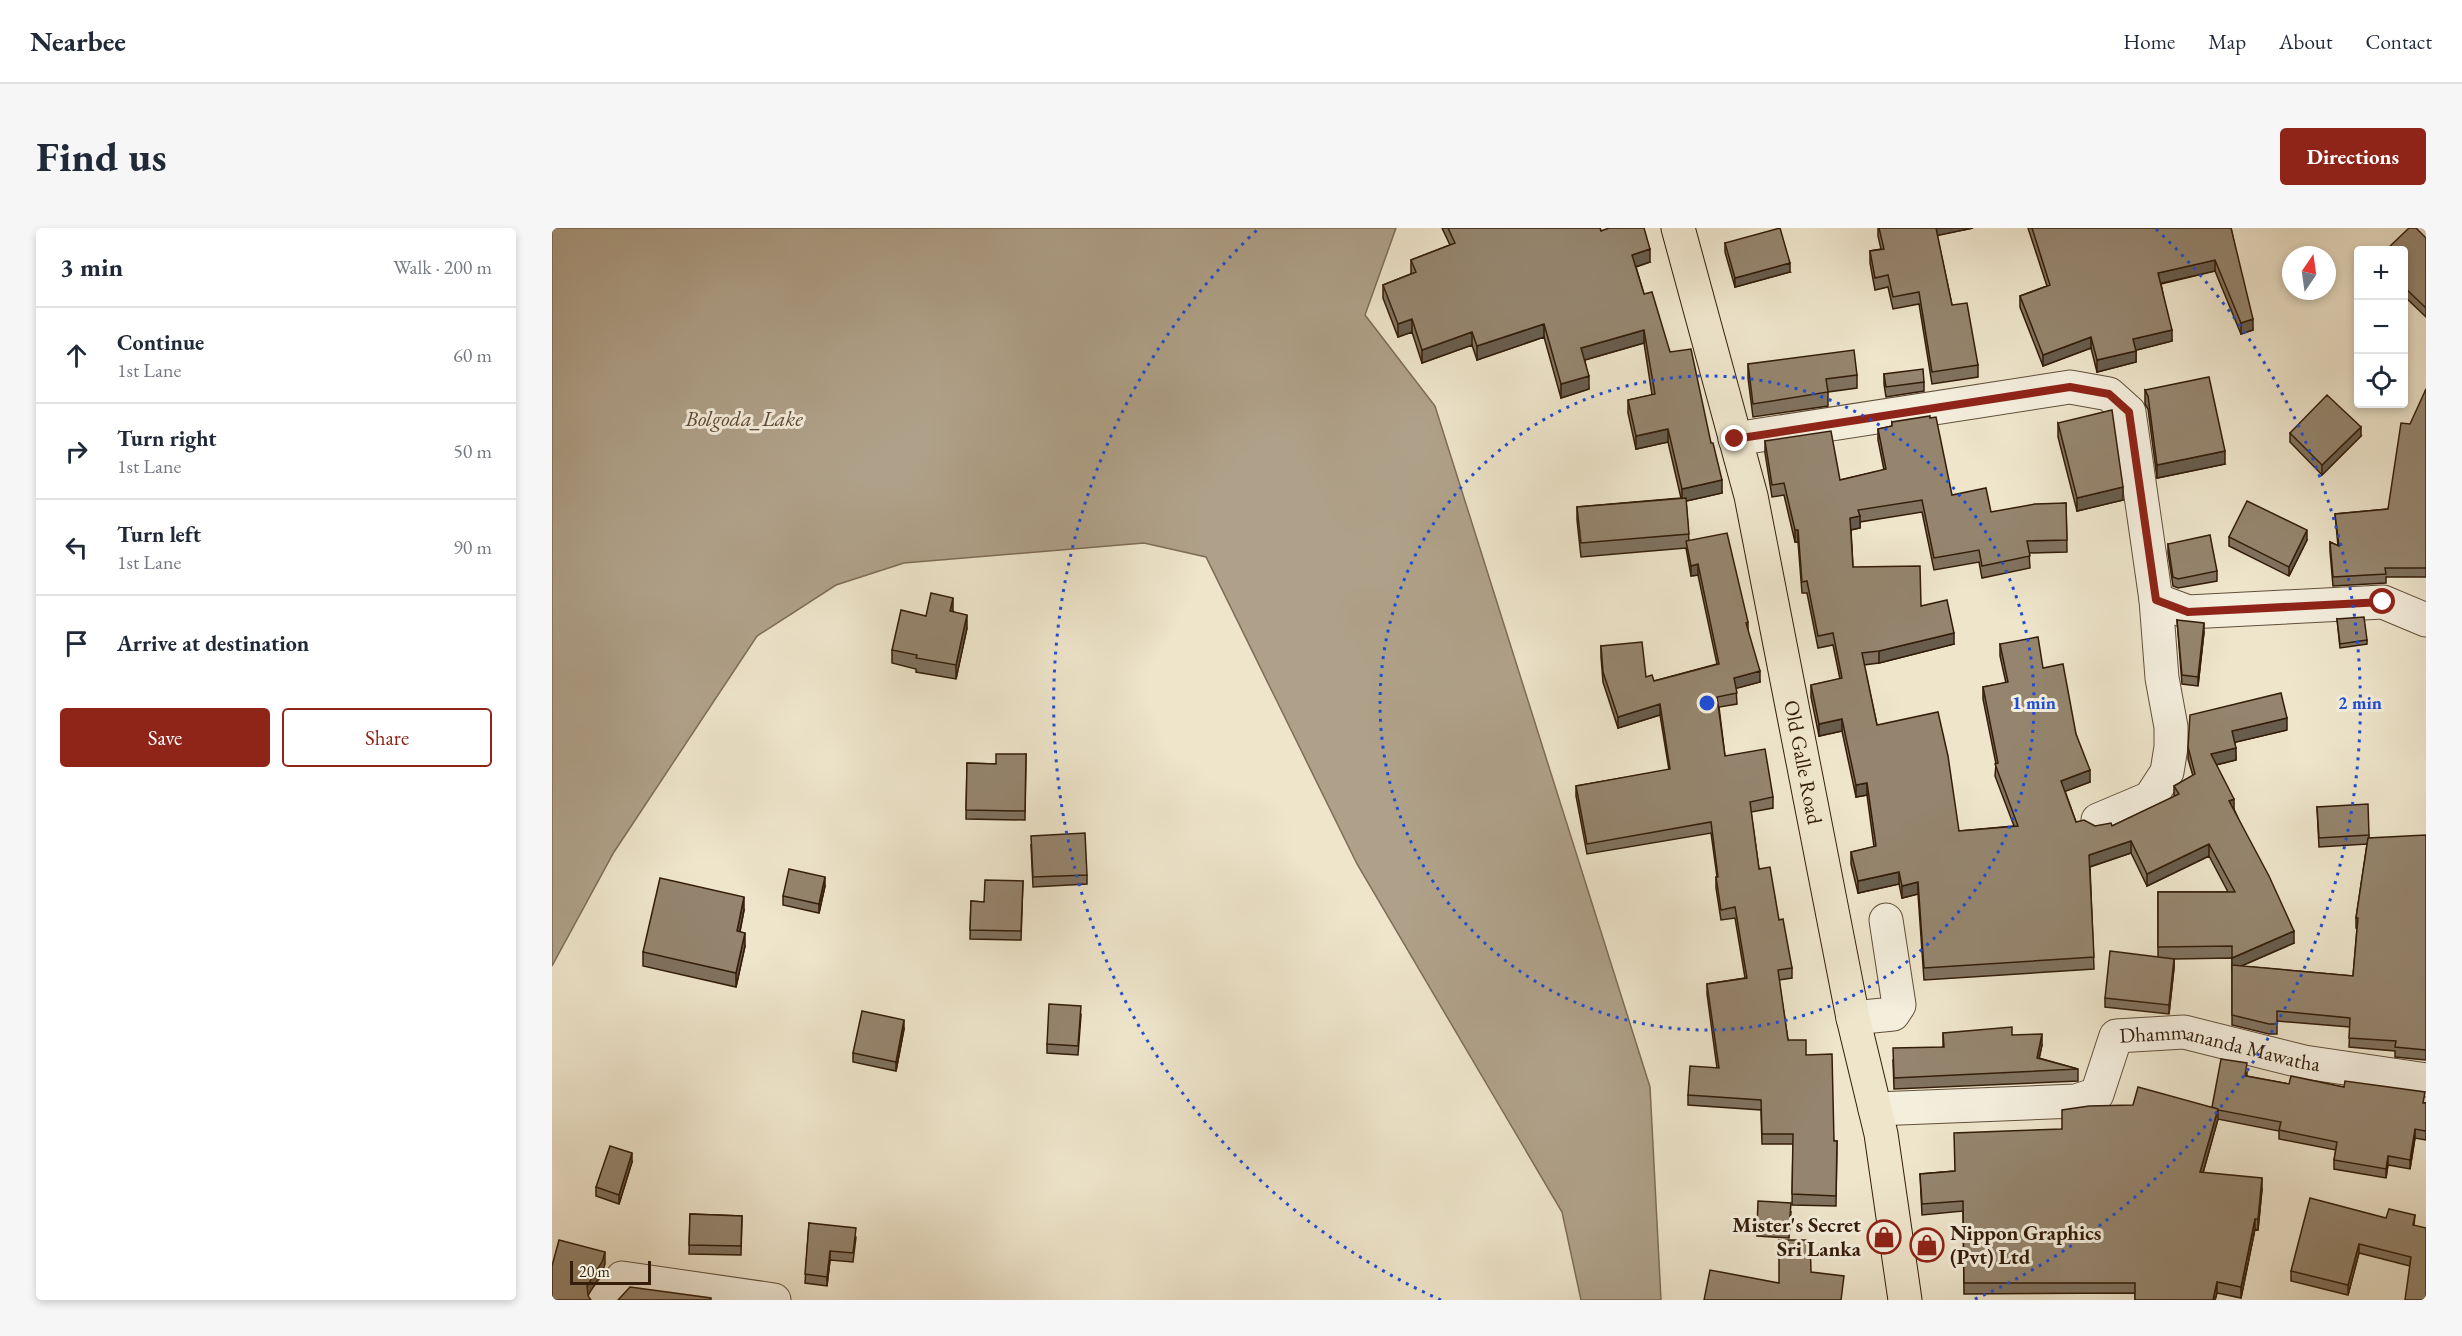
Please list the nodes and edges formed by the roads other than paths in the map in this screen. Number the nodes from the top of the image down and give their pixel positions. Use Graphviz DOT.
graph roads {
  1 [pos="1677,228"];
  2 [pos="1735,439"];
  3 [pos="2156,600"];
  4 [pos="2426,620"];
  5 [pos="2098,820"];
  6 [pos="1886,920"];
  7 [pos="1853,1018"];
  8 [pos="2426,1080"];
  9 [pos="1875,1109"];
  10 [pos="605,1300"];
  11 [pos="774,1300"];
  12 [pos="1905,1300"];
  1 -- 2 [label="highway, Old Galle Road"];
  2 -- 3 [label="street"];
  2 -- 7 [label="highway, Old Galle Road"];
  3 -- 4 [label="street"];
  3 -- 5 [label="street"];
  6 -- 7 [label="street"];
  7 -- 9 [label="highway, Old Galle Road"];
  8 -- 9 [label="street, Dhammananda Mawatha"];
  9 -- 12 [label="highway, Old Galle Road"];
  10 -- 11 [label="street"];
}
